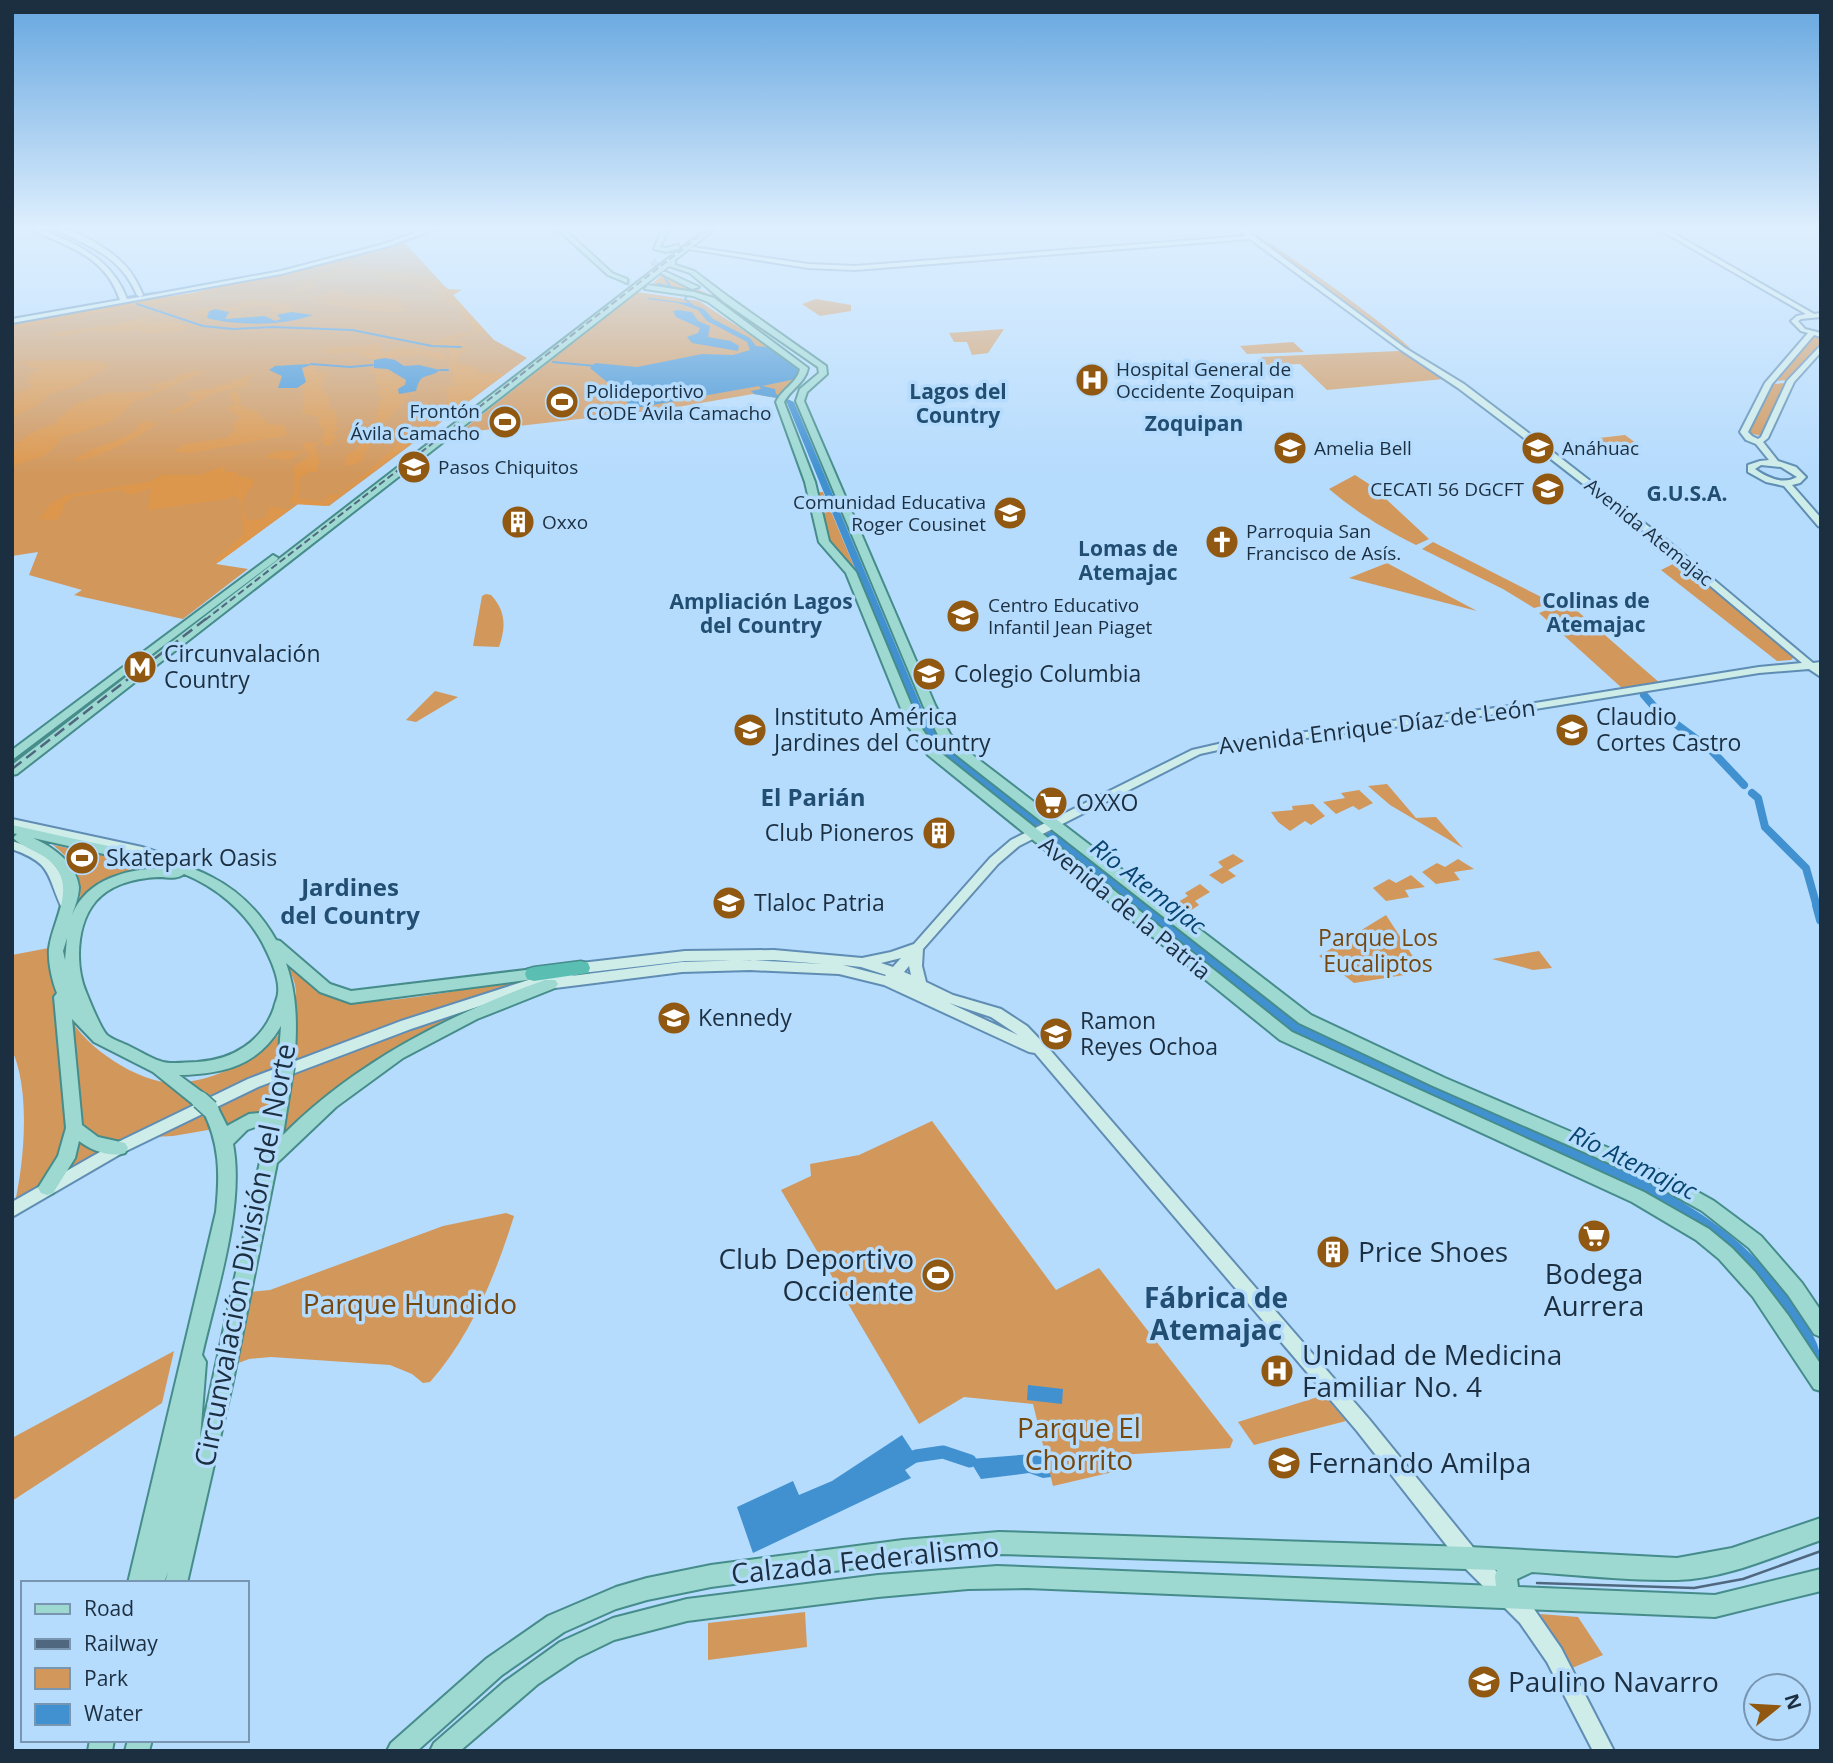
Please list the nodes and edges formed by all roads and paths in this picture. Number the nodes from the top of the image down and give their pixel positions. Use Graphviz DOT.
graph roads {
  1 [pos="69,309"];
  2 [pos="603,309"];
  3 [pos="724,309"];
  4 [pos="741,309"];
  5 [pos="1349,309"];
  6 [pos="1362,309"];
  7 [pos="732,315"];
  8 [pos="1813,315"];
  9 [pos="12,319"];
  10 [pos="1816,334"];
  11 [pos="780,335"];
  12 [pos="1821,348"];
  13 [pos="1403,349"];
  14 [pos="1759,442"];
  15 [pos="1775,463"];
  16 [pos="1786,483"];
  17 [pos="344,509"];
  18 [pos="1821,524"];
  19 [pos="1817,665"];
  20 [pos="1821,674"];
  21 [pos="12,756"];
  22 [pos="12,771"];
  23 [pos="12,823"];
  24 [pos="1049,825"];
  25 [pos="12,829"];
  26 [pos="1032,833"];
  27 [pos="12,836"];
  28 [pos="12,845"];
  29 [pos="196,874"];
  30 [pos="67,908"];
  31 [pos="271,941"];
  32 [pos="918,946"];
  33 [pos="861,962"];
  34 [pos="581,968"];
  35 [pos="891,977"];
  36 [pos="535,982"];
  37 [pos="920,984"];
  38 [pos="63,992"];
  39 [pos="286,992"];
  40 [pos="985,1009"];
  41 [pos="985,1024"];
  42 [pos="100,1038"];
  43 [pos="159,1068"];
  44 [pos="1058,1069"];
  45 [pos="277,1122"];
  46 [pos="74,1128"];
  47 [pos="225,1142"];
  48 [pos="119,1148"];
  49 [pos="268,1162"];
  50 [pos="47,1188"];
  51 [pos="12,1210"];
  52 [pos="1821,1328"];
  53 [pos="195,1336"];
  54 [pos="1821,1382"];
  55 [pos="1821,1529"];
  56 [pos="1469,1558"];
  57 [pos="1538,1561"];
  58 [pos="1821,1580"];
  59 [pos="139,1581"];
  60 [pos="154,1581"];
  61 [pos="174,1581"];
  62 [pos="1511,1599"];
  63 [pos="399,1751"];
  64 [pos="442,1751"];
  65 [pos="1604,1751"];
  1 -- 9 [label="main road"];
  2 -- 17 [label="main road"];
  3 -- 7 [label="main road, Avenida de la Patria"];
  4 -- 11 [label="main road, Avenida de la Patria"];
  5 -- 13 [label="main road"];
  6 -- 19 [label="main road, Avenida Atemajac"];
  7 -- 11 [label="main road"];
  7 -- 26 [label="main road, Avenida de la Patria"];
  8 -- 10 [label="main road"];
  10 -- 14 [label="main road"];
  11 -- 24 [label="main road, Avenida de la Patria"];
  12 -- 14 [label="main road"];
  13 -- 19 [label="main road, Avenida Atemajac"];
  14 -- 15 [label="main road"];
  15 -- 16 [label="main road"];
  15 -- 16 [label="main road"];
  16 -- 18 [label="main road"];
  17 -- 21 [label="main road"];
  17 -- 22 [label="main road"];
  19 -- 20 [label="main road, Avenida Atemajac"];
  19 -- 24 [label="main road, Avenida Enrique Díaz de León"];
  23 -- 29 [label="main road"];
  24 -- 26 [label="main road, Avenida Enrique Díaz de León"];
  24 -- 52 [label="main road, Avenida de la Patria"];
  25 -- 29 [label="main road, Circunvalación División del Norte"];
  26 -- 32 [label="main road, Avenida Enrique Díaz de León"];
  26 -- 54 [label="main road, Avenida de la Patria"];
  27 -- 30 [label="main road, Circunvalación División del Norte"];
  28 -- 30 [label="main road"];
  29 -- 31 [label="main road, Circunvalación División del Norte"];
  29 -- 42 [label="main road"];
  30 -- 38 [label="main road, Circunvalación División del Norte"];
  31 -- 36 [label="main road"];
  31 -- 39 [label="main road, Circunvalación División del Norte"];
  32 -- 33 [label="main road"];
  32 -- 35 [label="main road, Avenida Enrique Díaz de León"];
  32 -- 37 [label="main road"];
  33 -- 34 [label="main road"];
  33 -- 35 [label="main road"];
  34 -- 36 [label="highway"];
  35 -- 36 [label="main road"];
  35 -- 37 [label="main road"];
  35 -- 41 [label="main road"];
  36 -- 48 [label="main road"];
  36 -- 49 [label="main road"];
  37 -- 40 [label="main road"];
  38 -- 42 [label="main road, Circunvalación División del Norte"];
  38 -- 46 [label="main road"];
  39 -- 43 [label="main road"];
  39 -- 45 [label="main road, Circunvalación División del Norte"];
  40 -- 41 [label="main road"];
  40 -- 44 [label="main road"];
  41 -- 44 [label="main road"];
  42 -- 43 [label="main road, Circunvalación División del Norte"];
  43 -- 47 [label="main road, Circunvalación División del Norte"];
  44 -- 56 [label="main road"];
  45 -- 47 [label="main road"];
  45 -- 49 [label="main road, Circunvalación División del Norte"];
  46 -- 48 [label="main road"];
  46 -- 50 [label="main road"];
  47 -- 53 [label="main road, Circunvalación División del Norte"];
  48 -- 50 [label="main road"];
  49 -- 61 [label="main road, Circunvalación División del Norte"];
  50 -- 51 [label="main road"];
  53 -- 59 [label="main road, Circunvalación División del Norte"];
  53 -- 60 [label="main road"];
  55 -- 57 [label="main road, Calzada Federalismo"];
  56 -- 57 [label="main road, Calzada Federalismo"];
  56 -- 62 [label="main road"];
  56 -- 63 [label="main road, Calzada Federalismo"];
  57 -- 62 [label="main road"];
  58 -- 62 [label="main road, Calzada Federalismo"];
  62 -- 64 [label="main road, Calzada Federalismo"];
  62 -- 65 [label="main road"];
}
